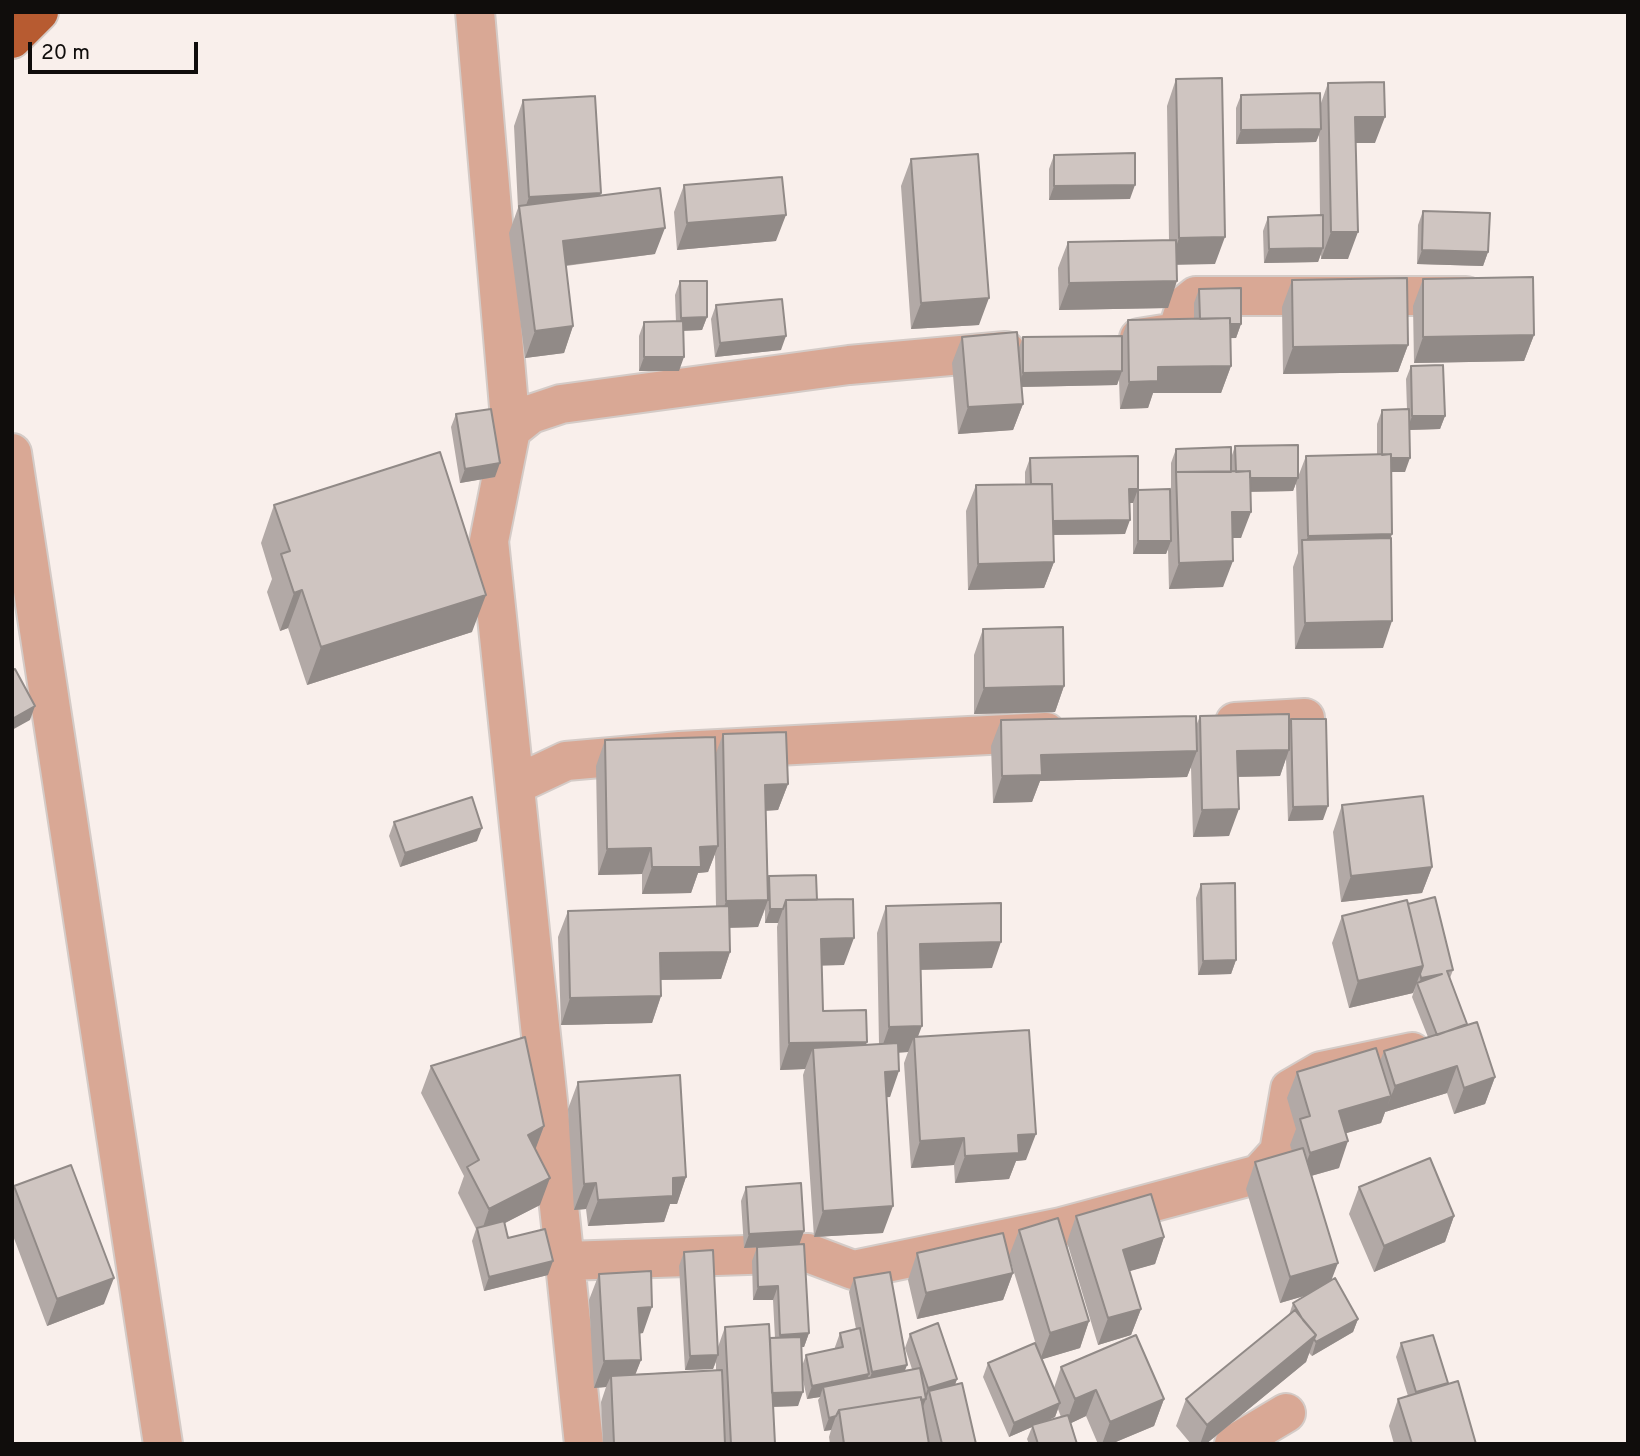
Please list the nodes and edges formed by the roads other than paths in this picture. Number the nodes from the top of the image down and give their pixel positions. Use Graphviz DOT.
graph roads {
  1 [pos="39,12"];
  2 [pos="475,12"];
  3 [pos="12,39"];
  4 [pos="1466,296"];
  5 [pos="1107,341"];
  6 [pos="1039,348"];
  7 [pos="512,430"];
  8 [pos="12,453"];
  9 [pos="1305,718"];
  10 [pos="1208,723"];
  11 [pos="1083,730"];
  12 [pos="515,785"];
  13 [pos="1412,1052"];
  14 [pos="565,1261"];
  15 [pos="1286,1413"];
  16 [pos="163,1444"];
  17 [pos="584,1444"];
  18 [pos="1234,1444"];
  1 -- 3 [label="highway"];
  2 -- 7 [label="street"];
  4 -- 5 [label="street"];
  6 -- 7 [label="street"];
  7 -- 12 [label="street"];
  8 -- 16 [label="street"];
  9 -- 10 [label="street"];
  11 -- 12 [label="street"];
  12 -- 14 [label="street"];
  13 -- 14 [label="street"];
  14 -- 17 [label="street"];
  15 -- 18 [label="street"];
}
